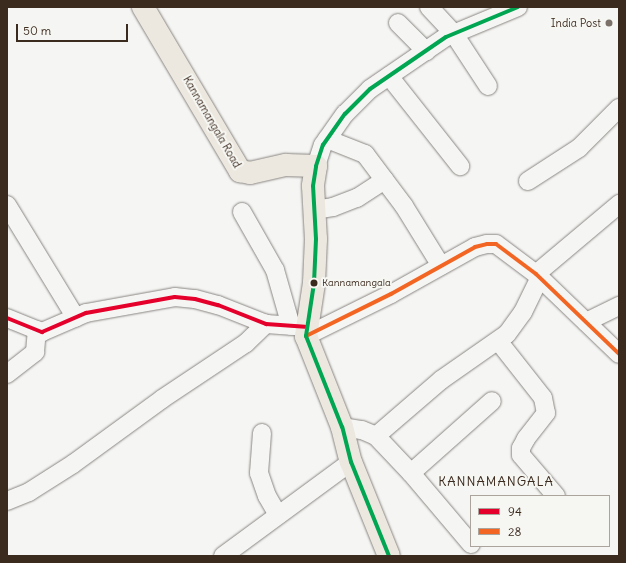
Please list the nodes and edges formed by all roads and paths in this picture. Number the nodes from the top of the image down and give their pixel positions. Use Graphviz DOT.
graph roads {
  1 [pos="143,7"];
  2 [pos="429,7"];
  3 [pos="518,7"];
  4 [pos="398,23"];
  5 [pos="454,34"];
  6 [pos="426,51"];
  7 [pos="389,76"];
  8 [pos="488,86"];
  9 [pos="619,108"];
  10 [pos="327,139"];
  11 [pos="316,166"];
  12 [pos="460,166"];
  13 [pos="385,180"];
  14 [pos="528,181"];
  15 [pos="619,204"];
  16 [pos="7,205"];
  17 [pos="314,210"];
  18 [pos="242,212"];
  19 [pos="441,266"];
  20 [pos="538,276"];
  21 [pos="619,306"];
  22 [pos="76,318"];
  23 [pos="10,322"];
  24 [pos="586,322"];
  25 [pos="266,324"];
  26 [pos="37,330"];
  27 [pos="300,330"];
  28 [pos="499,342"];
  29 [pos="619,354"];
  30 [pos="7,374"];
  31 [pos="492,401"];
  32 [pos="342,428"];
  33 [pos="262,433"];
  34 [pos="376,436"];
  35 [pos="351,462"];
  36 [pos="411,472"];
  37 [pos="555,495"];
  38 [pos="7,501"];
  39 [pos="278,515"];
  40 [pos="470,543"];
  41 [pos="474,547"];
  42 [pos="223,556"];
  43 [pos="389,556"];
  44 [pos="481,556"];
  1 -- 11 [label="main road, Kannamangala Road"];
  2 -- 5 [label="street"];
  3 -- 5 [label="street"];
  4 -- 6 [label="street"];
  5 -- 6 [label="street"];
  5 -- 8 [label="street"];
  6 -- 7 [label="street"];
  7 -- 10 [label="street"];
  7 -- 12 [label="street"];
  9 -- 14 [label="street"];
  10 -- 11 [label="street"];
  10 -- 13 [label="street"];
  11 -- 17 [label="main road"];
  13 -- 17 [label="street"];
  13 -- 19 [label="street"];
  15 -- 20 [label="street"];
  16 -- 22 [label="street"];
  17 -- 27 [label="main road"];
  18 -- 27 [label="street"];
  19 -- 20 [label="street"];
  19 -- 27 [label="street"];
  20 -- 24 [label="street"];
  20 -- 28 [label="street"];
  21 -- 24 [label="street"];
  22 -- 25 [label="street"];
  22 -- 26 [label="street"];
  23 -- 26 [label="street"];
  24 -- 29 [label="street"];
  25 -- 27 [label="street"];
  25 -- 38 [label="street"];
  26 -- 30 [label="street"];
  27 -- 32 [label="main road"];
  28 -- 34 [label="street"];
  28 -- 37 [label="street"];
  31 -- 36 [label="street"];
  32 -- 34 [label="street"];
  32 -- 35 [label="main road"];
  33 -- 39 [label="street"];
  34 -- 36 [label="street"];
  35 -- 39 [label="street"];
  35 -- 43 [label="main road"];
  36 -- 40 [label="street"];
  39 -- 42 [label="street"];
  41 -- 44 [label="street"];
}
